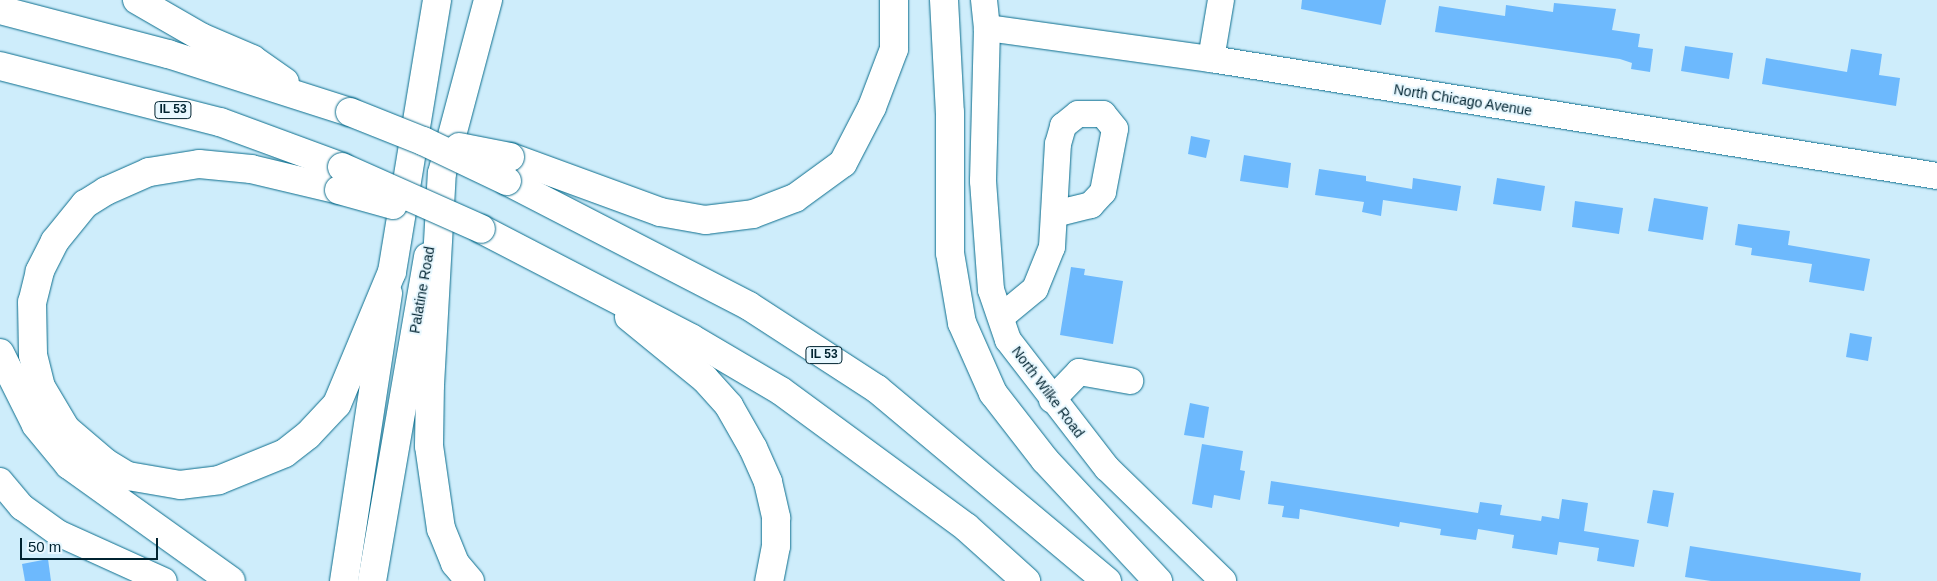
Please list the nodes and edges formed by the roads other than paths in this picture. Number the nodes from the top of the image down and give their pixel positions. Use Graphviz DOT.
graph roads {
  1 [pos="137,0"];
  2 [pos="422,0"];
  3 [pos="437,0"];
  4 [pos="474,0"];
  5 [pos="488,0"];
  6 [pos="894,0"];
  7 [pos="944,0"];
  8 [pos="984,0"];
  9 [pos="1221,0"];
  10 [pos="0,10"];
  11 [pos="987,28"];
  12 [pos="1211,60"];
  13 [pos="0,66"];
  14 [pos="303,94"];
  15 [pos="416,150"];
  16 [pos="508,169"];
  17 [pos="442,173"];
  18 [pos="1937,175"];
  19 [pos="340,178"];
  20 [pos="1054,214"];
  21 [pos="392,272"];
  22 [pos="596,288"];
  23 [pos="1000,316"];
  24 [pos="0,353"];
  25 [pos="1130,381"];
  26 [pos="1052,400"];
  27 [pos="1,486"];
  28 [pos="164,581"];
  29 [pos="231,581"];
  30 [pos="344,581"];
  31 [pos="372,581"];
  32 [pos="470,581"];
  33 [pos="769,581"];
  34 [pos="1026,581"];
  35 [pos="1107,581"];
  36 [pos="1158,581"];
  37 [pos="1222,581"];
  1 -- 14 [label="main road"];
  2 -- 15 [label="main road"];
  3 -- 15 [label="main road"];
  4 -- 17 [label="main road, Palatine Road"];
  5 -- 17 [label="main road"];
  6 -- 16 [label="main road"];
  7 -- 36 [label="main road"];
  8 -- 11 [label="street, North Wilke Road"];
  9 -- 12 [label="street"];
  10 -- 14 [label="main road, IL 53"];
  11 -- 12 [label="street, North Chicago Avenue"];
  11 -- 23 [label="street, North Wilke Road"];
  12 -- 18 [label="street, North Chicago Avenue"];
  13 -- 19 [label="main road, IL 53"];
  14 -- 15 [label="main road, IL 53, bridge"];
  15 -- 16 [label="main road, IL 53, bridge"];
  15 -- 21 [label="main road"];
  16 -- 35 [label="main road, IL 53"];
  17 -- 31 [label="main road, Palatine Road"];
  17 -- 32 [label="main road"];
  19 -- 21 [label="main road"];
  19 -- 22 [label="main road, bridge"];
  20 -- 23 [label="street"];
  21 -- 30 [label="main road"];
  22 -- 33 [label="main road"];
  22 -- 34 [label="main road"];
  23 -- 26 [label="street, North Wilke Road"];
  24 -- 29 [label="main road"];
  25 -- 26 [label="street"];
  26 -- 37 [label="street, North Wilke Road"];
  27 -- 28 [label="street"];
}
